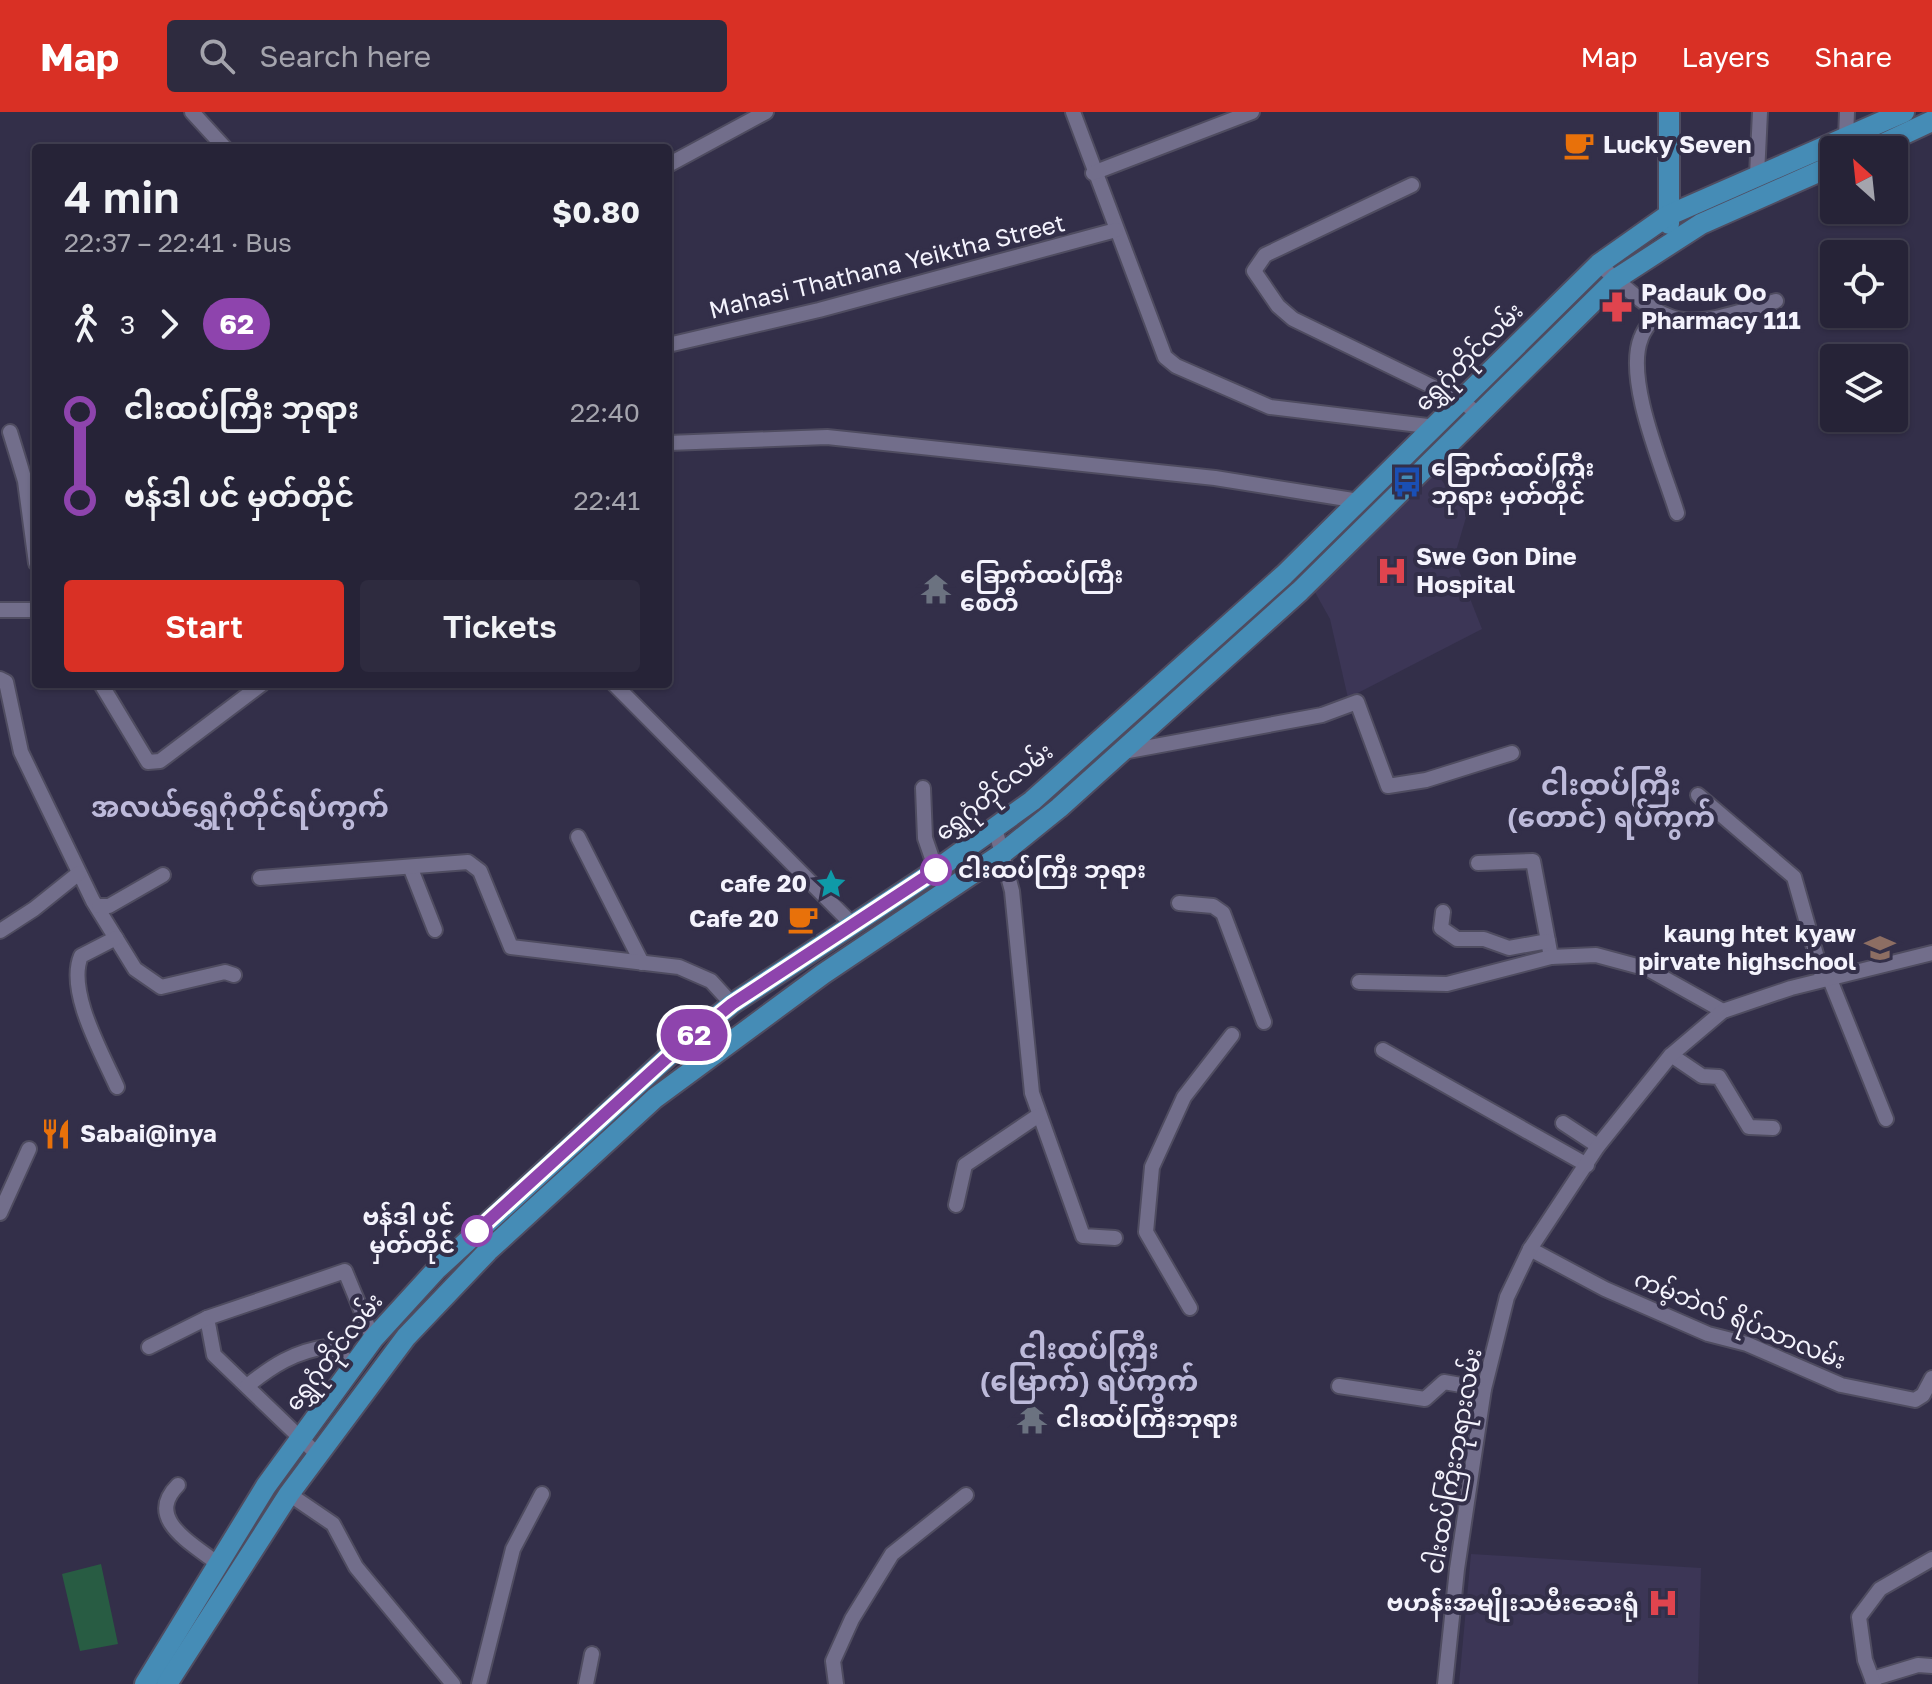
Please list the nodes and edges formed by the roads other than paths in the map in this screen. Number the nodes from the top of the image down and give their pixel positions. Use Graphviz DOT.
graph roads {
  1 [pos="192,112"];
  2 [pos="766,112"];
  3 [pos="1073,112"];
  4 [pos="1252,112"];
  5 [pos="1669,112"];
  6 [pos="1760,112"];
  7 [pos="1847,112"];
  8 [pos="1904,112"];
  9 [pos="1932,121"];
  10 [pos="1848,136"];
  11 [pos="1862,136"];
  12 [pos="1900,136"];
  13 [pos="221,144"];
  14 [pos="1820,154"];
  15 [pos="672,163"];
  16 [pos="1820,171"];
  17 [pos="1093,173"];
  18 [pos="1757,175"];
  19 [pos="1412,185"];
  20 [pos="1667,216"];
  21 [pos="1116,230"];
  22 [pos="1673,239"];
  23 [pos="1599,264"];
  24 [pos="1616,279"];
  25 [pos="1776,301"];
  26 [pos="1658,312"];
  27 [pos="672,344"];
  28 [pos="1462,401"];
  29 [pos="1479,415"];
  30 [pos="1436,427"];
  31 [pos="10,432"];
  32 [pos="1452,441"];
  33 [pos="672,443"];
  34 [pos="1359,501"];
  35 [pos="1677,513"];
  36 [pos="32,533"];
  37 [pos="0,610"];
  38 [pos="32,610"];
  39 [pos="0,679"];
  40 [pos="103,688"];
  41 [pos="257,688"];
  42 [pos="618,688"];
  43 [pos="1117,753"];
  44 [pos="1512,753"];
  45 [pos="923,788"];
  46 [pos="1698,795"];
  47 [pos="995,828"];
  48 [pos="578,837"];
  49 [pos="1003,853"];
  50 [pos="1478,863"];
  51 [pos="411,869"];
  52 [pos="936,870"];
  53 [pos="79,873"];
  54 [pos="163,875"];
  55 [pos="260,878"];
  56 [pos="1179,903"];
  57 [pos="99,906"];
  58 [pos="1443,912"];
  59 [pos="852,924"];
  60 [pos="435,930"];
  61 [pos="0,931"];
  62 [pos="116,938"];
  63 [pos="1548,941"];
  64 [pos="1932,953"];
  65 [pos="1551,957"];
  66 [pos="642,963"];
  67 [pos="234,975"];
  68 [pos="1826,978"];
  69 [pos="1359,982"];
  70 [pos="732,1004"];
  71 [pos="1723,1011"];
  72 [pos="1264,1022"];
  73 [pos="1232,1035"];
  74 [pos="1383,1050"];
  75 [pos="1671,1055"];
  76 [pos="117,1087"];
  77 [pos="1039,1115"];
  78 [pos="1886,1119"];
  79 [pos="1563,1123"];
  80 [pos="1773,1128"];
  81 [pos="1598,1146"];
  82 [pos="29,1149"];
  83 [pos="1587,1165"];
  84 [pos="956,1205"];
  85 [pos="0,1213"];
  86 [pos="1115,1238"];
  87 [pos="1530,1249"];
  88 [pos="1190,1308"];
  89 [pos="207,1318"];
  90 [pos="373,1339"];
  91 [pos="149,1347"];
  92 [pos="353,1364"];
  93 [pos="1932,1378"];
  94 [pos="247,1386"];
  95 [pos="1339,1386"];
  96 [pos="1484,1389"];
  97 [pos="299,1437"];
  98 [pos="318,1455"];
  99 [pos="178,1485"];
  100 [pos="289,1494"];
  101 [pos="542,1494"];
  102 [pos="966,1495"];
  103 [pos="1932,1559"];
  104 [pos="218,1564"];
  105 [pos="592,1654"];
  106 [pos="1932,1666"];
  107 [pos="1873,1682"];
  108 [pos="145,1684"];
  109 [pos="167,1684"];
  110 [pos="453,1684"];
  111 [pos="479,1684"];
  112 [pos="586,1684"];
  113 [pos="836,1684"];
  114 [pos="1445,1684"];
  1 -- 13 [label="street"];
  2 -- 15 [label="street"];
  3 -- 17 [label="street"];
  4 -- 17 [label="street"];
  5 -- 20 [label="main road"];
  6 -- 18 [label="street"];
  7 -- 10 [label="street"];
  8 -- 11 [label="main road, ရွှေဂုံတိုင်လမ်း"];
  9 -- 12 [label="main road"];
  14 -- 18 [label="main road, ရွှေဂုံတိုင်လမ်း"];
  16 -- 22 [label="main road, ရွှေဂုံတိုင်လမ်း"];
  17 -- 21 [label="street"];
  18 -- 20 [label="main road, ရွှေဂုံတိုင်လမ်း"];
  19 -- 28 [label="street"];
  20 -- 22 [label="main road"];
  20 -- 23 [label="main road, ရွှေဂုံတိုင်လမ်း"];
  21 -- 27 [label="street, Mahasi Thathana Yeiktha Street"];
  21 -- 30 [label="street"];
  22 -- 24 [label="main road, ရွှေဂုံတိုင်လမ်း"];
  23 -- 24 [label="street"];
  23 -- 28 [label="main road, ရွှေဂုံတိုင်လမ်း"];
  24 -- 26 [label="street"];
  24 -- 29 [label="main road, ရွှေဂုံတိုင်လမ်း"];
  25 -- 26 [label="street"];
  26 -- 35 [label="street"];
  28 -- 29 [label="street"];
  28 -- 30 [label="main road, ရွှေဂုံတိုင်လမ်း"];
  29 -- 32 [label="main road, ရွှေဂုံတိုင်လမ်း"];
  30 -- 32 [label="main road"];
  30 -- 34 [label="main road, ရွှေဂုံတိုင်လမ်း"];
  31 -- 36 [label="street"];
  32 -- 43 [label="main road, ရွှေဂုံတိုင်လမ်း"];
  33 -- 34 [label="street"];
  34 -- 47 [label="main road, ရွှေဂုံတိုင်လမ်း"];
  37 -- 38 [label="street"];
  39 -- 53 [label="street"];
  40 -- 41 [label="street"];
  42 -- 59 [label="street"];
  43 -- 44 [label="street"];
  43 -- 49 [label="main road, ရွှေဂုံတိုင်လမ်း"];
  45 -- 52 [label="street"];
  46 -- 68 [label="street"];
  47 -- 49 [label="street"];
  47 -- 52 [label="main road, ရွှေဂုံတိုင်လမ်း"];
  48 -- 66 [label="street"];
  49 -- 77 [label="street"];
  49 -- 98 [label="main road, ရွှေဂုံတိုင်လမ်း"];
  50 -- 63 [label="street"];
  51 -- 55 [label="street"];
  51 -- 60 [label="street"];
  51 -- 66 [label="street"];
  52 -- 59 [label="main road, ရွှေဂုံတိုင်လမ်း"];
  53 -- 57 [label="street"];
  53 -- 61 [label="street"];
  54 -- 57 [label="street"];
  56 -- 72 [label="street"];
  57 -- 62 [label="street"];
  58 -- 63 [label="street"];
  59 -- 70 [label="main road, ရွှေဂုံတိုင်လမ်း"];
  62 -- 67 [label="street"];
  62 -- 76 [label="street"];
  63 -- 65 [label="street"];
  64 -- 68 [label="street, ငါးထပ်ကြီးဘုရားလမ်း"];
  65 -- 69 [label="street"];
  65 -- 71 [label="street"];
  66 -- 70 [label="street"];
  68 -- 71 [label="street, ငါးထပ်ကြီးဘုရားလမ်း"];
  68 -- 78 [label="street"];
  70 -- 90 [label="main road, ရွှေဂုံတိုင်လမ်း"];
  71 -- 75 [label="street, ငါးထပ်ကြီးဘုရားလမ်း"];
  73 -- 88 [label="street"];
  74 -- 83 [label="street"];
  75 -- 80 [label="street"];
  75 -- 81 [label="street, ငါးထပ်ကြီးဘုရားလမ်း"];
  77 -- 84 [label="street"];
  77 -- 86 [label="street"];
  79 -- 81 [label="street"];
  81 -- 83 [label="street, ငါးထပ်ကြီးဘုရားလမ်း"];
  82 -- 85 [label="street"];
  83 -- 87 [label="street, ငါးထပ်ကြီးဘုရားလမ်း"];
  87 -- 93 [label="street, ကမ့်ဘဲလ် ရိပ်သာလမ်း"];
  87 -- 96 [label="street, ငါးထပ်ကြီးဘုရားလမ်း"];
  89 -- 90 [label="street"];
  89 -- 91 [label="street"];
  89 -- 94 [label="street"];
  90 -- 92 [label="main road, ရွှေဂုံတိုင်လမ်း"];
  92 -- 94 [label="street"];
  92 -- 97 [label="main road, ရွှေဂုံတိုင်လမ်း"];
  94 -- 97 [label="street"];
  95 -- 96 [label="street"];
  96 -- 114 [label="street, ငါးထပ်ကြီးဘုရားလမ်း"];
  97 -- 98 [label="street"];
  97 -- 104 [label="main road, ရွှေဂုံတိုင်လမ်း"];
  98 -- 100 [label="main road, ရွှေဂုံတိုင်လမ်း"];
  99 -- 104 [label="street"];
  100 -- 109 [label="main road, ရွှေဂုံတိုင်လမ်း"];
  100 -- 110 [label="street"];
  101 -- 111 [label="street"];
  102 -- 113 [label="street"];
  103 -- 107 [label="street"];
  104 -- 108 [label="main road, ရွှေဂုံတိုင်လမ်း"];
  105 -- 112 [label="street"];
  106 -- 107 [label="street"];
}
